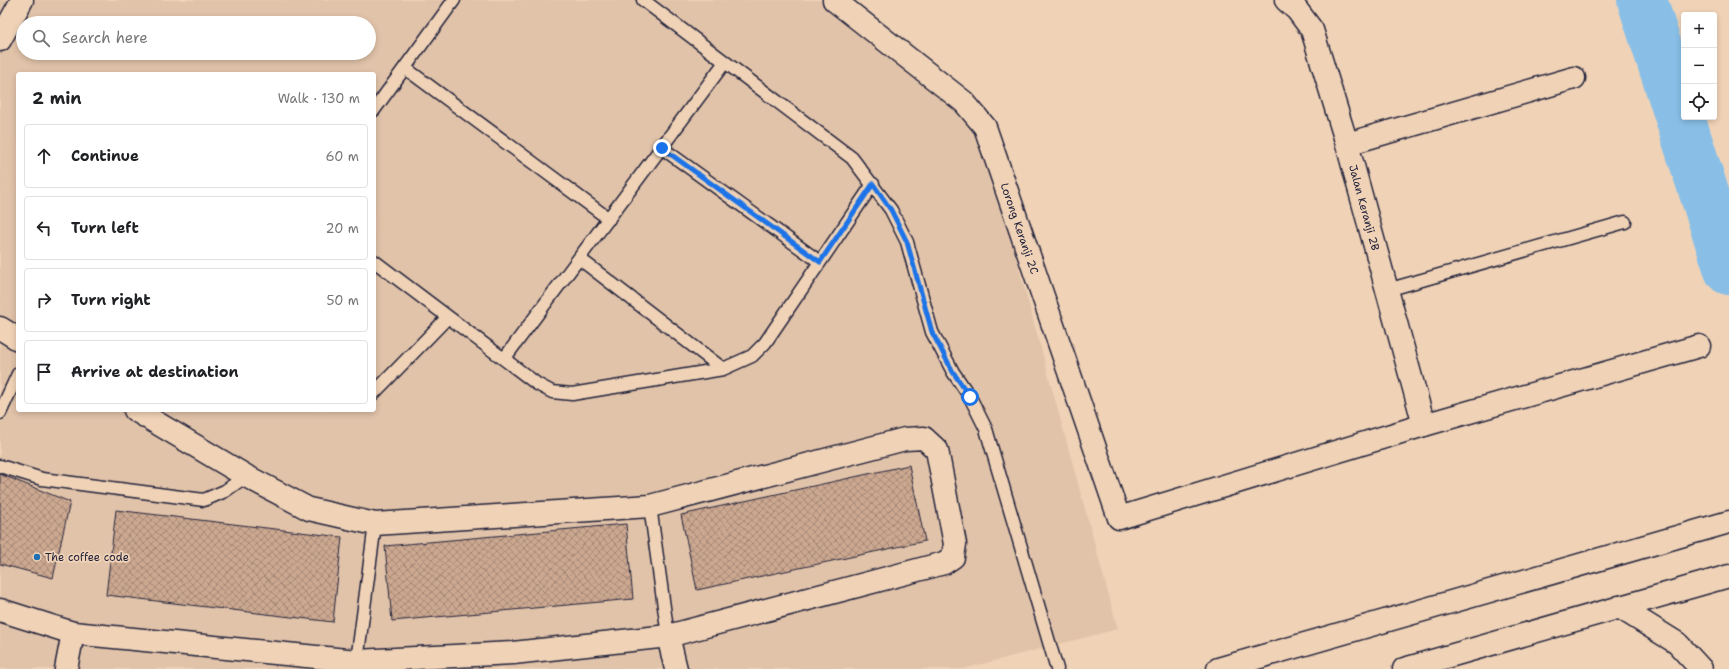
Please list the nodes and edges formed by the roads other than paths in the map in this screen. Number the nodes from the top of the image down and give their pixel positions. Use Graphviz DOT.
graph roads {
  1 [pos="22,0"];
  2 [pos="454,0"];
  3 [pos="643,0"];
  4 [pos="834,0"];
  5 [pos="1286,0"];
  6 [pos="0,40"];
  7 [pos="725,62"];
  8 [pos="405,68"];
  9 [pos="1574,78"];
  10 [pos="376,107"];
  11 [pos="1347,144"];
  12 [pos="662,148"];
  13 [pos="873,184"];
  14 [pos="609,219"];
  15 [pos="1625,222"];
  16 [pos="580,259"];
  17 [pos="376,262"];
  18 [pos="820,262"];
  19 [pos="1387,290"];
  20 [pos="448,316"];
  21 [pos="0,328"];
  22 [pos="16,338"];
  23 [pos="1699,346"];
  24 [pos="504,359"];
  25 [pos="723,369"];
  26 [pos="16,378"];
  27 [pos="376,392"];
  28 [pos="138,412"];
  29 [pos="0,413"];
  30 [pos="1424,425"];
  31 [pos="0,466"];
  32 [pos="246,476"];
  33 [pos="650,506"];
  34 [pos="1729,522"];
  35 [pos="376,524"];
  36 [pos="1729,576"];
  37 [pos="1619,607"];
  38 [pos="0,610"];
  39 [pos="73,633"];
  40 [pos="668,636"];
  41 [pos="357,661"];
  42 [pos="66,669"];
  43 [pos="676,669"];
  44 [pos="1058,669"];
  45 [pos="1218,669"];
  46 [pos="1404,669"];
  47 [pos="1701,669"];
  1 -- 6 [label="street"];
  2 -- 8 [label="lane"];
  3 -- 7 [label="lane"];
  4 -- 30 [label="street, Lorong Keranji 2C"];
  5 -- 11 [label="street, Jalan Keranji 2B"];
  7 -- 12 [label="lane"];
  7 -- 13 [label="lane"];
  8 -- 10 [label="lane"];
  8 -- 14 [label="lane"];
  9 -- 11 [label="street"];
  11 -- 19 [label="street, Jalan Keranji 2B"];
  12 -- 14 [label="lane"];
  12 -- 18 [label="lane"];
  13 -- 18 [label="lane"];
  13 -- 44 [label="lane"];
  14 -- 16 [label="lane"];
  15 -- 19 [label="lane"];
  16 -- 24 [label="lane"];
  16 -- 25 [label="lane"];
  17 -- 20 [label="lane"];
  18 -- 25 [label="lane"];
  19 -- 30 [label="street, Jalan Keranji 2B"];
  20 -- 24 [label="lane"];
  20 -- 27 [label="lane"];
  21 -- 22 [label="street"];
  23 -- 30 [label="street"];
  24 -- 25 [label="lane"];
  26 -- 29 [label="lane"];
  28 -- 32 [label="street"];
  31 -- 32 [label="lane"];
  32 -- 35 [label="street"];
  33 -- 35 [label="street"];
  33 -- 40 [label="lane"];
  33 -- 40 [label="street"];
  34 -- 45 [label="street"];
  35 -- 41 [label="lane"];
  36 -- 37 [label="street"];
  37 -- 46 [label="street"];
  37 -- 47 [label="street"];
  38 -- 39 [label="street"];
  39 -- 41 [label="street"];
  39 -- 42 [label="street"];
  40 -- 41 [label="street"];
  40 -- 43 [label="street"];
}
